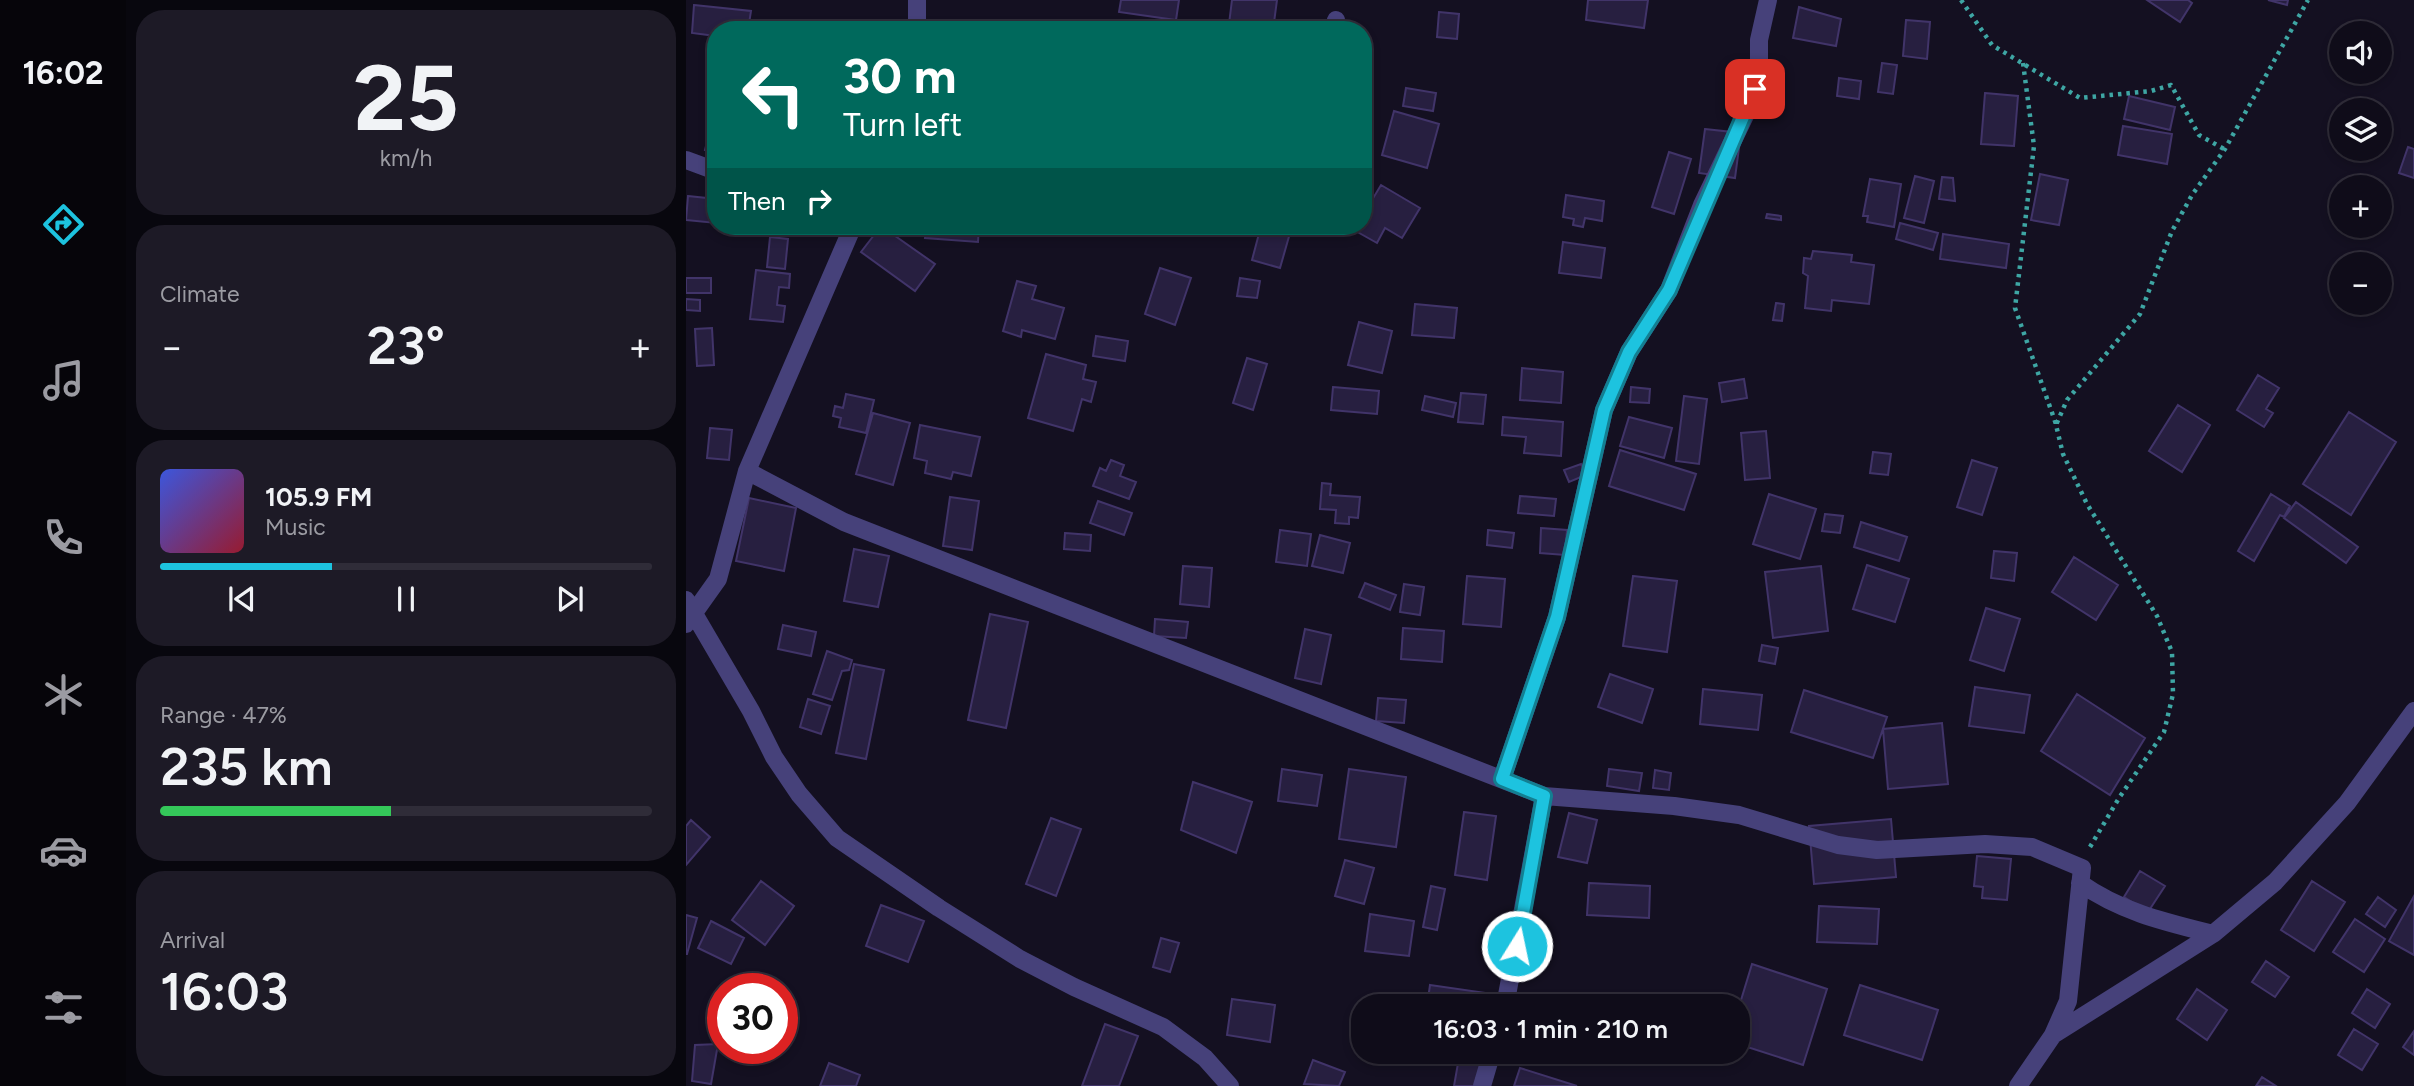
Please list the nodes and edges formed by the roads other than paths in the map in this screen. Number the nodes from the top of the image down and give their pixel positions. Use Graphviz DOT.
graph roads {
  1 [pos="916,0"];
  2 [pos="1768,0"];
  3 [pos="917,21"];
  4 [pos="686,160"];
  5 [pos="707,168"];
  6 [pos="849,235"];
  7 [pos="747,471"];
  8 [pos="689,613"];
  9 [pos="2414,711"];
  10 [pos="1502,779"];
  11 [pos="1544,796"];
  12 [pos="2081,876"];
  13 [pos="2213,934"];
  14 [pos="1507,994"];
  15 [pos="2053,1035"];
  16 [pos="1488,1064"];
  17 [pos="1230,1086"];
  18 [pos="1482,1086"];
  19 [pos="2018,1086"];
  1 -- 3 [label="street"];
  2 -- 10 [label="street"];
  4 -- 5 [label="street"];
  6 -- 7 [label="street"];
  7 -- 8 [label="street"];
  7 -- 10 [label="street"];
  8 -- 17 [label="street"];
  9 -- 13 [label="street"];
  10 -- 11 [label="street"];
  11 -- 12 [label="street"];
  11 -- 14 [label="street"];
  12 -- 13 [label="street"];
  12 -- 15 [label="street"];
  13 -- 15 [label="street"];
  15 -- 19 [label="street"];
  16 -- 18 [label="street"];
}
